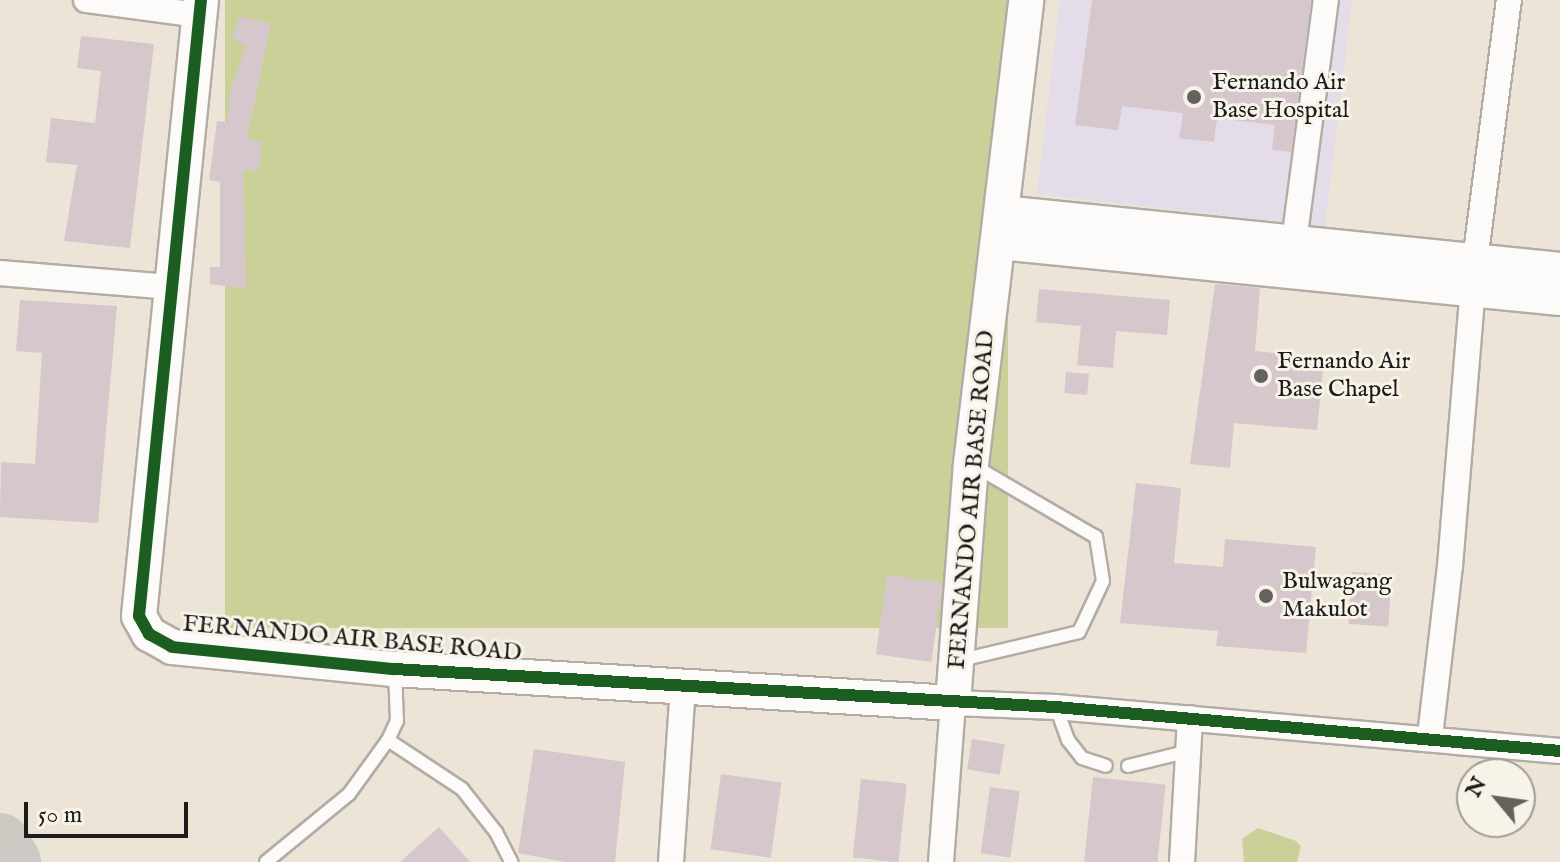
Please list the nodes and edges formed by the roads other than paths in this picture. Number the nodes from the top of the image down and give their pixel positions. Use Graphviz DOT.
graph roads {
  1 [pos="86,0"];
  2 [pos="1026,0"];
  3 [pos="1326,0"];
  4 [pos="1509,0"];
  5 [pos="200,8"];
  6 [pos="1001,228"];
  7 [pos="1292,258"];
  8 [pos="1560,270"];
  9 [pos="0,273"];
  10 [pos="1474,275"];
  11 [pos="172,287"];
  12 [pos="1560,298"];
  13 [pos="971,464"];
  14 [pos="957,661"];
  15 [pos="394,669"];
  16 [pos="683,686"];
  17 [pos="953,703"];
  18 [pos="1056,707"];
  19 [pos="1190,718"];
  20 [pos="1430,736"];
  21 [pos="388,740"];
  22 [pos="1190,751"];
  23 [pos="1560,751"];
  24 [pos="1106,766"];
  25 [pos="1128,766"];
  26 [pos="266,862"];
  27 [pos="511,862"];
  28 [pos="671,862"];
  29 [pos="941,862"];
  30 [pos="1182,862"];
  1 -- 5 [label="street"];
  2 -- 6 [label="street, FERNANDO AIR BASE ROAD"];
  3 -- 7 [label="street"];
  4 -- 10 [label="street"];
  5 -- 11 [label="street, FERNANDO AIR BASE ROAD"];
  6 -- 7 [label="street"];
  6 -- 13 [label="street, FERNANDO AIR BASE ROAD"];
  7 -- 10 [label="street"];
  8 -- 10 [label="street"];
  9 -- 11 [label="street"];
  10 -- 12 [label="street"];
  10 -- 20 [label="street"];
  11 -- 15 [label="street, FERNANDO AIR BASE ROAD"];
  13 -- 14 [label="street, FERNANDO AIR BASE ROAD"];
  13 -- 14 [label="lane"];
  14 -- 17 [label="street, FERNANDO AIR BASE ROAD"];
  15 -- 16 [label="street, FERNANDO AIR BASE ROAD"];
  15 -- 21 [label="lane"];
  16 -- 17 [label="street, FERNANDO AIR BASE ROAD"];
  16 -- 28 [label="street"];
  17 -- 18 [label="street"];
  17 -- 29 [label="street"];
  18 -- 19 [label="street"];
  18 -- 24 [label="lane"];
  19 -- 20 [label="street"];
  19 -- 22 [label="street"];
  20 -- 23 [label="street"];
  21 -- 26 [label="lane"];
  21 -- 27 [label="lane"];
  22 -- 25 [label="lane"];
  22 -- 30 [label="street"];
}
